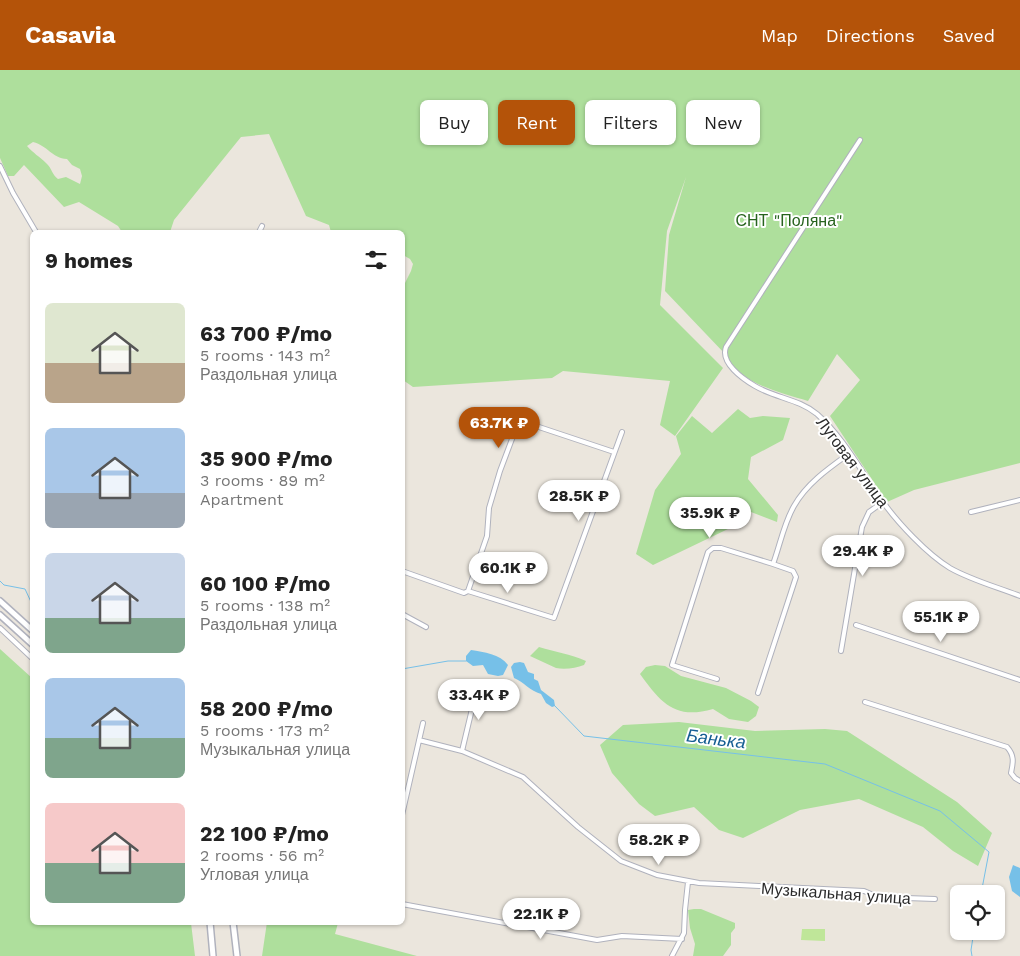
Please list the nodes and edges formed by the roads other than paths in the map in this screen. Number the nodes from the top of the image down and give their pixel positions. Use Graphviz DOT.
graph roads {
  1 [pos="860,140"];
  2 [pos="0,166"];
  3 [pos="262,226"];
  4 [pos="35,230"];
  5 [pos="260,230"];
  6 [pos="622,432"];
  7 [pos="614,452"];
  8 [pos="850,453"];
  9 [pos="1020,500"];
  10 [pos="883,502"];
  11 [pos="971,512"];
  12 [pos="774,564"];
  13 [pos="405,572"];
  14 [pos="468,591"];
  15 [pos="1020,596"];
  16 [pos="0,601"];
  17 [pos="0,615"];
  18 [pos="405,616"];
  19 [pos="856,625"];
  20 [pos="426,627"];
  21 [pos="0,628"];
  22 [pos="30,628"];
  23 [pos="30,642"];
  24 [pos="842,651"];
  25 [pos="30,656"];
  26 [pos="717,679"];
  27 [pos="1020,680"];
  28 [pos="477,688"];
  29 [pos="758,693"];
  30 [pos="865,702"];
  31 [pos="423,723"];
  32 [pos="419,740"];
  33 [pos="462,751"];
  34 [pos="1020,780"];
  35 [pos="405,802"];
  36 [pos="688,882"];
  37 [pos="935,899"];
  38 [pos="405,905"];
  39 [pos="210,925"];
  40 [pos="232,925"];
  41 [pos="682,939"];
  42 [pos="212,956"];
  43 [pos="237,956"];
  44 [pos="672,956"];
  1 -- 8 [label="street, Луговая улица"];
  2 -- 4 [label="street"];
  3 -- 5 [label="street"];
  6 -- 7 [label="street"];
  7 -- 14 [label="street"];
  7 -- 14 [label="street"];
  8 -- 10 [label="street, Луговая улица"];
  8 -- 12 [label="street"];
  9 -- 11 [label="street"];
  10 -- 15 [label="street, Луговая улица"];
  10 -- 24 [label="street"];
  12 -- 26 [label="street"];
  12 -- 29 [label="street"];
  13 -- 14 [label="street"];
  16 -- 22 [label="street"];
  17 -- 23 [label="street"];
  18 -- 20 [label="street"];
  19 -- 27 [label="street"];
  21 -- 25 [label="street"];
  28 -- 33 [label="street"];
  30 -- 34 [label="street"];
  31 -- 32 [label="street"];
  32 -- 33 [label="street, Музыкальная улица"];
  32 -- 35 [label="street"];
  33 -- 36 [label="street, Музыкальная улица"];
  36 -- 37 [label="street, Музыкальная улица"];
  36 -- 41 [label="street"];
  38 -- 41 [label="street"];
  39 -- 42 [label="street"];
  40 -- 43 [label="street"];
  41 -- 44 [label="street"];
}
